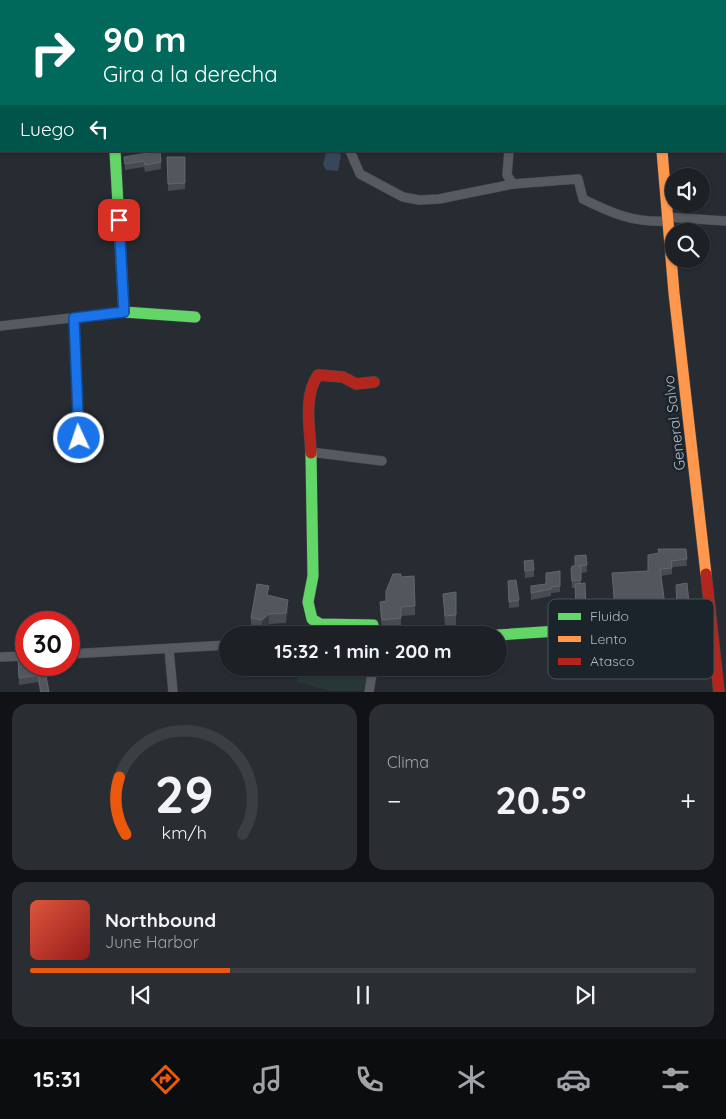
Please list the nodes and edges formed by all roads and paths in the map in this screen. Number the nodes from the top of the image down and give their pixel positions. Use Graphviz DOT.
graph roads {
  1 [pos="116,152"];
  2 [pos="350,152"];
  3 [pos="509,152"];
  4 [pos="662,152"];
  5 [pos="512,184"];
  6 [pos="666,219"];
  7 [pos="726,221"];
  8 [pos="124,312"];
  9 [pos="195,317"];
  10 [pos="74,318"];
  11 [pos="0,326"];
  12 [pos="374,382"];
  13 [pos="93,444"];
  14 [pos="311,452"];
  15 [pos="382,461"];
  16 [pos="708,599"];
  17 [pos="373,626"];
  18 [pos="548,631"];
  19 [pos="507,634"];
  20 [pos="219,646"];
  21 [pos="168,650"];
  22 [pos="714,652"];
  23 [pos="80,654"];
  24 [pos="15,656"];
  25 [pos="0,657"];
  26 [pos="372,676"];
  27 [pos="173,692"];
  28 [pos="369,692"];
  29 [pos="719,692"];
  1 -- 8 [label="street"];
  2 -- 5 [label="street"];
  3 -- 5 [label="street"];
  4 -- 6 [label="street, General Salvo"];
  5 -- 6 [label="street"];
  6 -- 7 [label="street"];
  6 -- 16 [label="street, General Salvo"];
  8 -- 9 [label="street"];
  8 -- 10 [label="street"];
  10 -- 11 [label="street"];
  10 -- 13 [label="street"];
  12 -- 14 [label="street"];
  14 -- 15 [label="street"];
  14 -- 17 [label="street"];
  18 -- 19 [label="street"];
  20 -- 21 [label="street"];
  21 -- 23 [label="street"];
  21 -- 27 [label="street"];
  22 -- 29 [label="street, General Salvo"];
  24 -- 25 [label="street"];
  26 -- 28 [label="street"];
}
